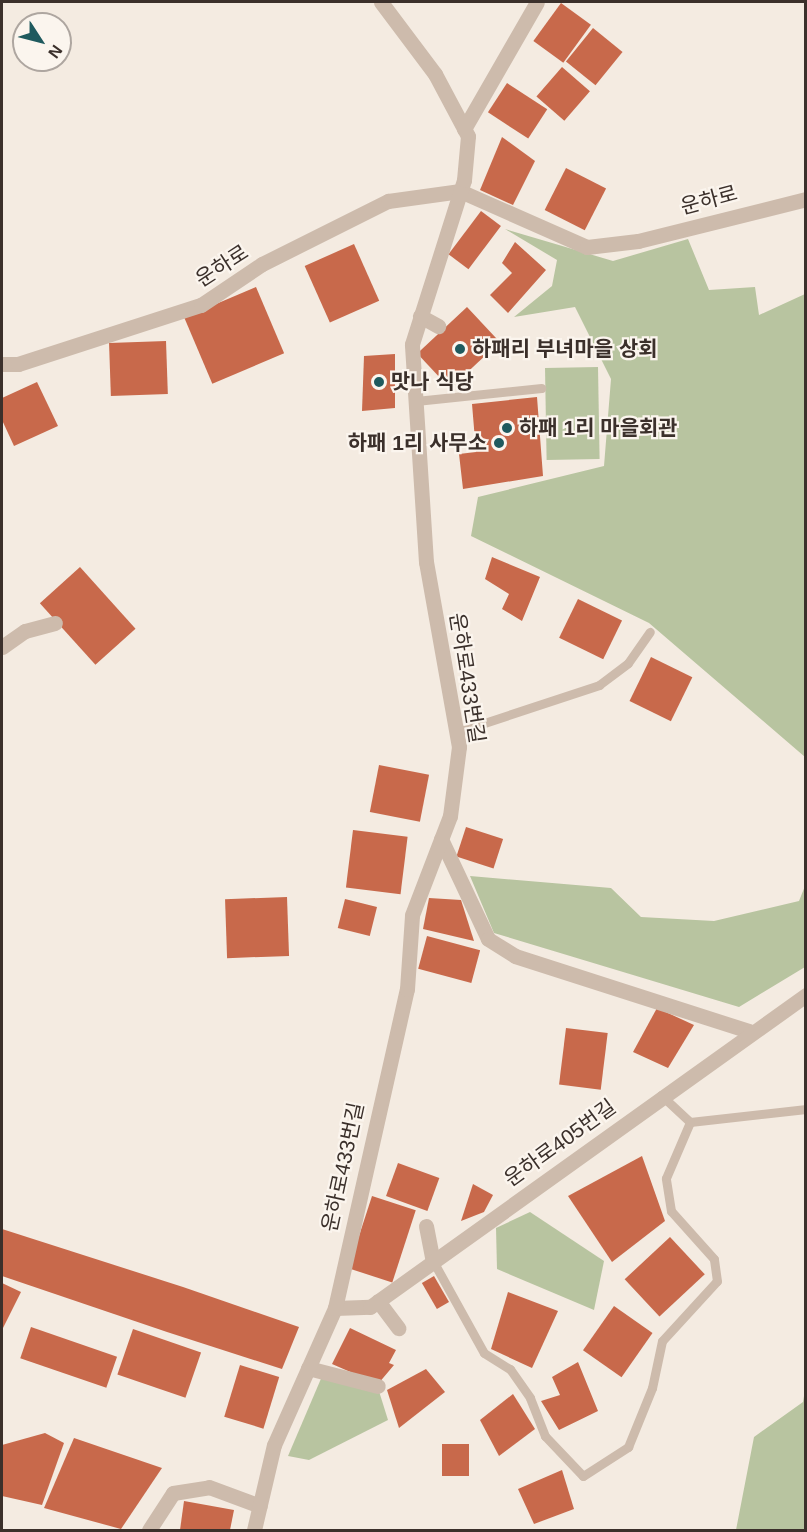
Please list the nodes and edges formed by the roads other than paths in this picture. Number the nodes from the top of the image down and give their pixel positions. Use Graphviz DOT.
graph roads {
  1 [pos="381,2"];
  2 [pos="537,2"];
  3 [pos="464,129"];
  4 [pos="460,191"];
  5 [pos="806,199"];
  6 [pos="420,316"];
  7 [pos="438,326"];
  8 [pos="2,364"];
  9 [pos="541,388"];
  10 [pos="416,401"];
  11 [pos="55,623"];
  12 [pos="650,632"];
  13 [pos="2,647"];
  14 [pos="457,732"];
  15 [pos="441,839"];
  16 [pos="806,995"];
  17 [pos="749,1031"];
  18 [pos="661,1095"];
  19 [pos="806,1109"];
  20 [pos="690,1122"];
  21 [pos="426,1226"];
  22 [pos="433,1261"];
  23 [pos="378,1301"];
  24 [pos="335,1308"];
  25 [pos="398,1328"];
  26 [pos="308,1368"];
  27 [pos="378,1386"];
  28 [pos="260,1506"];
  29 [pos="149,1530"];
  30 [pos="254,1530"];
  1 -- 3 [label="street"];
  2 -- 3 [label="street"];
  3 -- 4 [label="street, 운하로433번길"];
  4 -- 5 [label="street, 운하로"];
  4 -- 6 [label="street, 운하로433번길"];
  4 -- 8 [label="street, 운하로"];
  6 -- 7 [label="street"];
  6 -- 10 [label="street, 운하로433번길"];
  9 -- 10 [label="lane"];
  10 -- 14 [label="street, 운하로433번길"];
  11 -- 13 [label="street"];
  12 -- 14 [label="lane"];
  14 -- 15 [label="street, 운하로433번길"];
  15 -- 17 [label="street"];
  15 -- 24 [label="street, 운하로433번길"];
  16 -- 17 [label="street, 운하로405번길"];
  17 -- 18 [label="street, 운하로405번길"];
  18 -- 20 [label="lane"];
  18 -- 22 [label="street, 운하로405번길"];
  19 -- 20 [label="lane"];
  20 -- 22 [label="lane"];
  21 -- 22 [label="street"];
  22 -- 23 [label="street, 운하로405번길"];
  23 -- 24 [label="street, 운하로405번길"];
  23 -- 25 [label="street"];
  24 -- 26 [label="street, 운하로433번길"];
  26 -- 27 [label="street"];
  26 -- 28 [label="street, 운하로433번길"];
  28 -- 29 [label="street"];
  28 -- 30 [label="street, 운하로433번길"];
}
